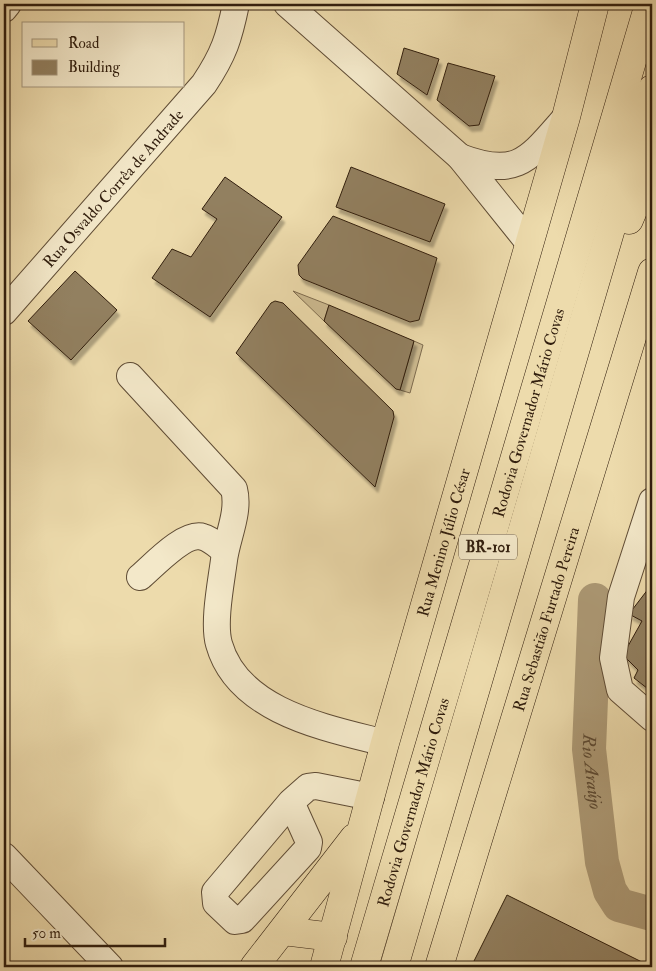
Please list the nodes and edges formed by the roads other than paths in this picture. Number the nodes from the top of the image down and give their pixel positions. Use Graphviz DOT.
graph roads {
  1 [pos="8,4"];
  2 [pos="236,4"];
  3 [pos="287,4"];
  4 [pos="595,4"];
  5 [pos="649,4"];
  6 [pos="4,9"];
  7 [pos="652,89"];
  8 [pos="566,117"];
  9 [pos="460,157"];
  10 [pos="652,166"];
  11 [pos="529,243"];
  12 [pos="652,272"];
  13 [pos="4,312"];
  14 [pos="576,346"];
  15 [pos="130,376"];
  16 [pos="652,501"];
  17 [pos="226,551"];
  18 [pos="140,577"];
  19 [pos="652,718"];
  20 [pos="385,743"];
  21 [pos="371,797"];
  22 [pos="291,802"];
  23 [pos="362,827"];
  24 [pos="4,856"];
  25 [pos="283,931"];
  26 [pos="333,937"];
  27 [pos="110,967"];
  28 [pos="254,967"];
  29 [pos="324,967"];
  30 [pos="364,967"];
  31 [pos="394,967"];
  32 [pos="439,967"];
  1 -- 6 [label="street"];
  2 -- 13 [label="street, Rua Osvaldo Corrêa de Andrade"];
  3 -- 9 [label="street"];
  4 -- 8 [label="main road, Rua Menino Júlio César"];
  5 -- 30 [label="main road, Rodovia Governador Mário Covas / BR-101"];
  7 -- 14 [label="main road, Rodovia Governador Mário Covas / BR-101"];
  8 -- 9 [label="street"];
  8 -- 11 [label="main road, Rua Menino Júlio César"];
  9 -- 11 [label="street"];
  10 -- 14 [label="main road"];
  11 -- 20 [label="main road, Rua Menino Júlio César"];
  12 -- 32 [label="main road, Rua Sebastião Furtado Pereira"];
  14 -- 31 [label="main road, Rodovia Governador Mário Covas / BR-101"];
  15 -- 17 [label="street"];
  16 -- 19 [label="street"];
  17 -- 18 [label="street"];
  17 -- 20 [label="street"];
  20 -- 21 [label="main road, Rua Menino Júlio César"];
  21 -- 22 [label="street"];
  21 -- 23 [label="main road, Rua Menino Júlio César"];
  23 -- 25 [label="main road"];
  23 -- 26 [label="main road, Rua Menino Júlio César"];
  24 -- 27 [label="street"];
  25 -- 26 [label="main road"];
  25 -- 28 [label="main road"];
  26 -- 29 [label="main road, Rua Menino Júlio César"];
}
